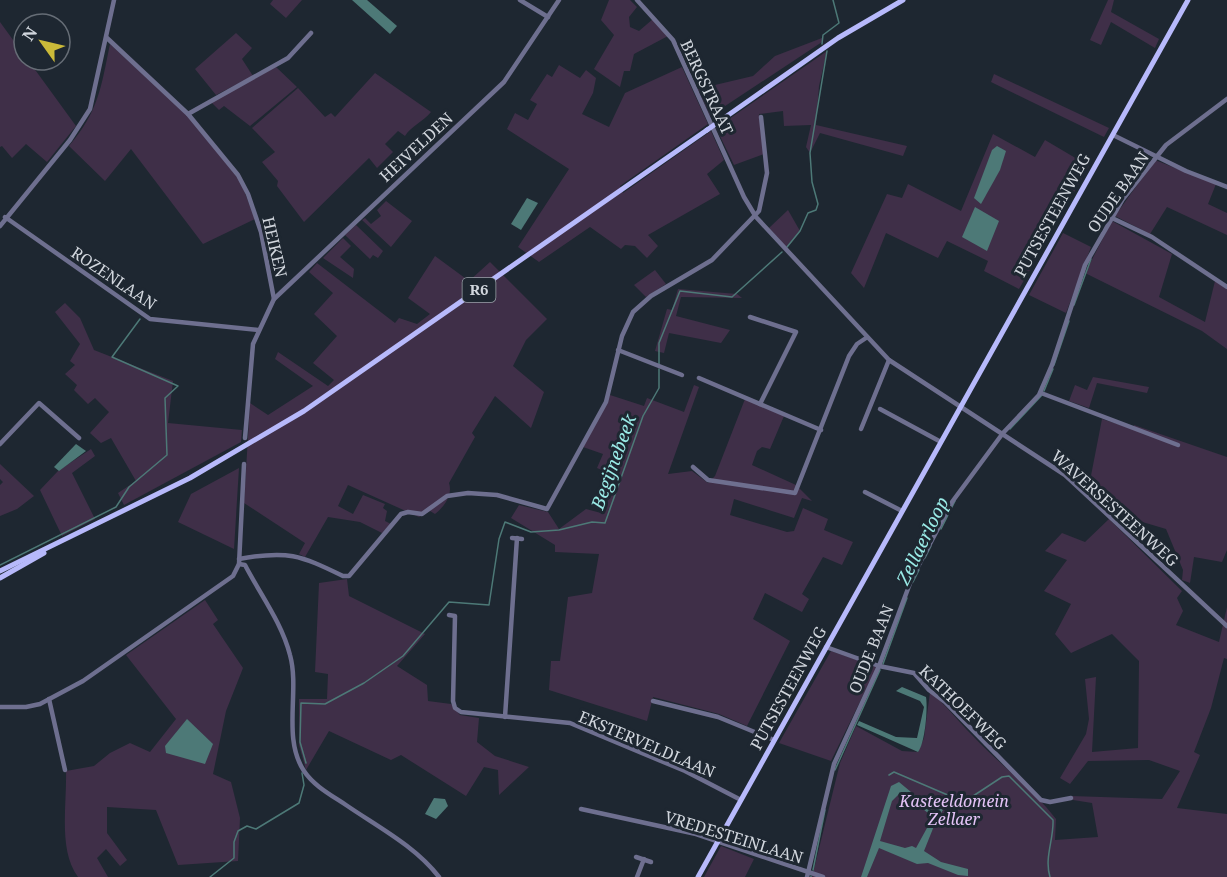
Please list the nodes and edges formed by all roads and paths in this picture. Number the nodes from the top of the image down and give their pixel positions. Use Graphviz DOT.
graph roads {
  1 [pos="114,0"];
  2 [pos="520,0"];
  3 [pos="560,0"];
  4 [pos="637,0"];
  5 [pos="903,0"];
  6 [pos="1188,0"];
  7 [pos="548,17"];
  8 [pos="311,33"];
  9 [pos="107,38"];
  10 [pos="1227,99"];
  11 [pos="188,114"];
  12 [pos="761,117"];
  13 [pos="1113,135"];
  14 [pos="1155,157"];
  15 [pos="727,160"];
  16 [pos="1227,187"];
  17 [pos="6,217"];
  18 [pos="756,217"];
  19 [pos="1112,218"];
  20 [pos="0,225"];
  21 [pos="1227,287"];
  22 [pos="274,299"];
  23 [pos="750,317"];
  24 [pos="258,330"];
  25 [pos="866,338"];
  26 [pos="618,350"];
  27 [pos="889,360"];
  28 [pos="682,375"];
  29 [pos="699,378"];
  30 [pos="1041,393"];
  31 [pos="759,404"];
  32 [pos="961,406"];
  33 [pos="880,409"];
  34 [pos="861,429"];
  35 [pos="821,430"];
  36 [pos="1003,433"];
  37 [pos="79,438"];
  38 [pos="245,438"];
  39 [pos="941,442"];
  40 [pos="0,444"];
  41 [pos="1178,445"];
  42 [pos="244,464"];
  43 [pos="693,467"];
  44 [pos="866,492"];
  45 [pos="902,512"];
  46 [pos="517,538"];
  47 [pos="53,547"];
  48 [pos="239,562"];
  49 [pos="0,571"];
  50 [pos="0,578"];
  51 [pos="449,615"];
  52 [pos="1227,626"];
  53 [pos="826,647"];
  54 [pos="879,666"];
  55 [pos="49,699"];
  56 [pos="654,701"];
  57 [pos="0,706"];
  58 [pos="505,717"];
  59 [pos="774,740"];
  60 [pos="65,770"];
  61 [pos="1071,798"];
  62 [pos="741,800"];
  63 [pos="581,809"];
  64 [pos="718,842"];
  65 [pos="636,857"];
  66 [pos="644,859"];
  67 [pos="651,862"];
  68 [pos="808,875"];
  69 [pos="439,877"];
  70 [pos="637,877"];
  71 [pos="698,877"];
  72 [pos="823,877"];
  1 -- 9 [label="street"];
  2 -- 7 [label="street"];
  3 -- 7 [label="street, HEIVELDEN"];
  4 -- 15 [label="street, BERGSTRAAT"];
  5 -- 47 [label="main road, R6, bridge"];
  6 -- 13 [label="main road, PUTSESTEENWEG"];
  7 -- 22 [label="street, HEIVELDEN"];
  8 -- 11 [label="street"];
  9 -- 11 [label="street, HEIKEN"];
  9 -- 17 [label="street"];
  10 -- 14 [label="street, OUDE BAAN"];
  11 -- 22 [label="street, HEIKEN"];
  12 -- 18 [label="street"];
  13 -- 14 [label="street"];
  13 -- 32 [label="main road, PUTSESTEENWEG"];
  14 -- 16 [label="street"];
  14 -- 19 [label="street, OUDE BAAN"];
  15 -- 18 [label="street, WAVERSESTEENWEG"];
  17 -- 20 [label="street"];
  17 -- 24 [label="street, ROZENLAAN"];
  18 -- 25 [label="street, WAVERSESTEENWEG"];
  18 -- 26 [label="street"];
  19 -- 21 [label="street"];
  19 -- 30 [label="street, OUDE BAAN"];
  22 -- 24 [label="street, HEIKEN"];
  23 -- 31 [label="street"];
  24 -- 38 [label="street, HEIKEN"];
  25 -- 27 [label="street, WAVERSESTEENWEG"];
  25 -- 35 [label="street"];
  26 -- 28 [label="street"];
  26 -- 48 [label="street"];
  27 -- 32 [label="street, WAVERSESTEENWEG"];
  27 -- 34 [label="street"];
  29 -- 31 [label="street"];
  30 -- 36 [label="street, OUDE BAAN"];
  30 -- 41 [label="street"];
  31 -- 35 [label="street"];
  32 -- 36 [label="street, WAVERSESTEENWEG"];
  32 -- 39 [label="main road, PUTSESTEENWEG"];
  33 -- 39 [label="street"];
  35 -- 43 [label="street"];
  36 -- 52 [label="street, WAVERSESTEENWEG"];
  36 -- 54 [label="street, OUDE BAAN"];
  37 -- 40 [label="street"];
  39 -- 45 [label="main road, PUTSESTEENWEG"];
  42 -- 48 [label="street"];
  44 -- 45 [label="street"];
  45 -- 53 [label="main road, PUTSESTEENWEG"];
  46 -- 58 [label="street"];
  47 -- 49 [label="main road, R6"];
  47 -- 50 [label="main road, R6"];
  48 -- 55 [label="street"];
  48 -- 69 [label="street"];
  51 -- 58 [label="street, EKSTERVELDLAAN"];
  53 -- 54 [label="street, KATHOEFWEG"];
  53 -- 59 [label="main road, PUTSESTEENWEG"];
  54 -- 61 [label="street, KATHOEFWEG"];
  54 -- 68 [label="street, OUDE BAAN"];
  55 -- 57 [label="street"];
  55 -- 60 [label="street"];
  56 -- 59 [label="street"];
  58 -- 62 [label="street, EKSTERVELDLAAN"];
  59 -- 62 [label="main road, PUTSESTEENWEG"];
  62 -- 64 [label="main road, PUTSESTEENWEG"];
  63 -- 64 [label="street, VREDESTEINLAAN"];
  64 -- 68 [label="street, VREDESTEINLAAN"];
  64 -- 71 [label="main road, PUTSESTEENWEG"];
  65 -- 66 [label="street"];
  66 -- 67 [label="street"];
  66 -- 70 [label="street"];
  68 -- 72 [label="street, VREDESTEINLAAN"];
}
